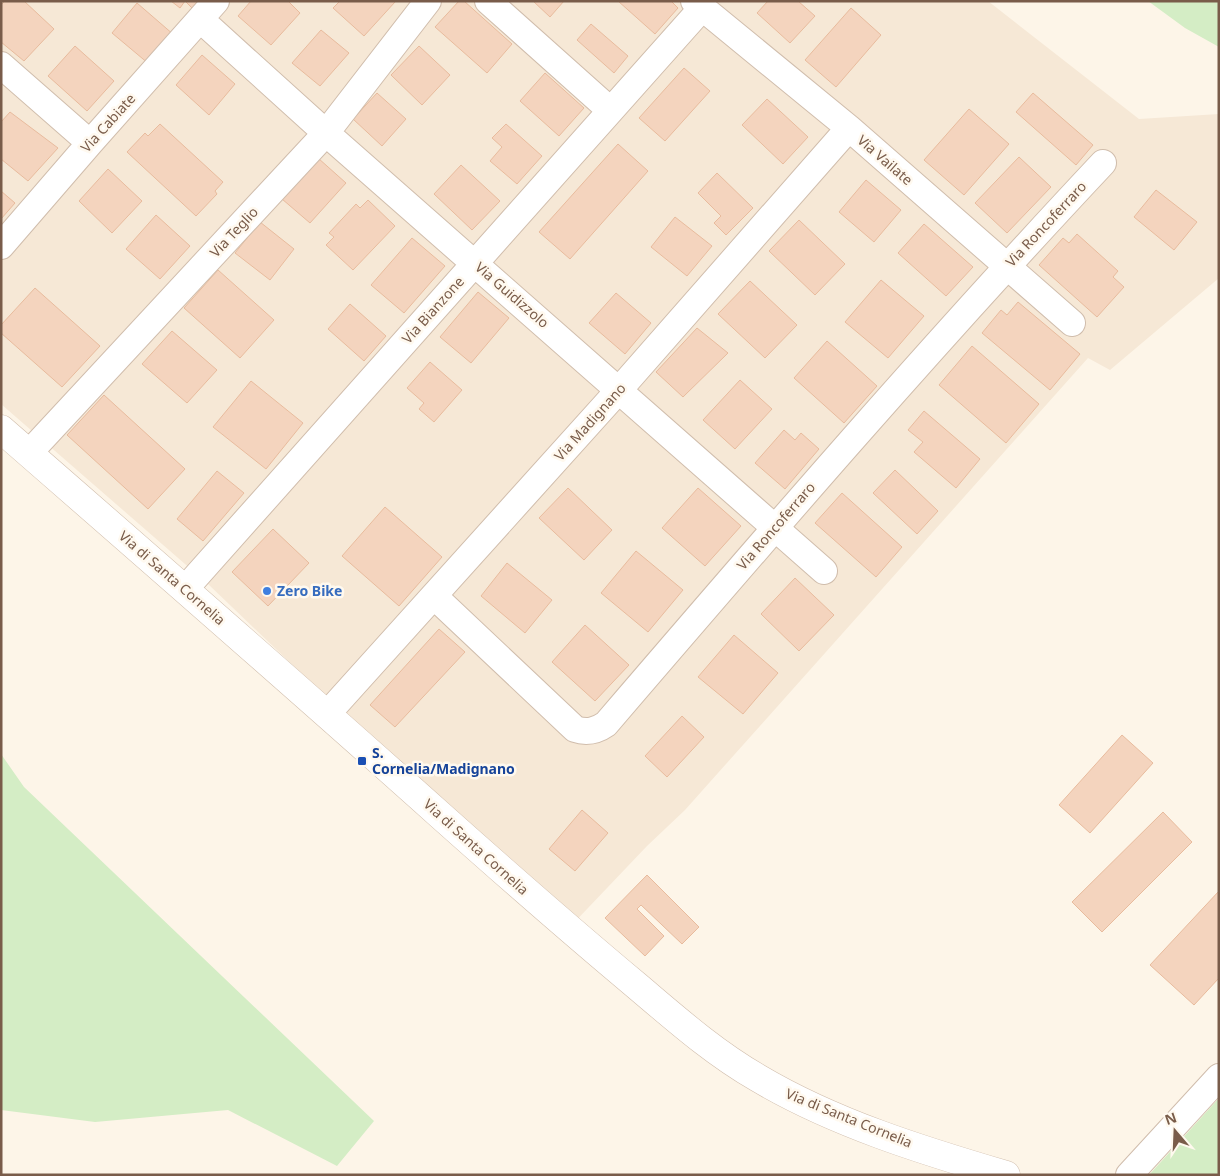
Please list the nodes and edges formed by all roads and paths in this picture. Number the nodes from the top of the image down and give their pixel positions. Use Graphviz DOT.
graph roads {
  1 [pos="428,1"];
  2 [pos="488,1"];
  3 [pos="698,5"];
  4 [pos="208,10"];
  5 [pos="1,66"];
  6 [pos="610,110"];
  7 [pos="850,128"];
  8 [pos="326,133"];
  9 [pos="90,143"];
  10 [pos="1103,163"];
  11 [pos="1,246"];
  12 [pos="475,262"];
  13 [pos="1006,266"];
  14 [pos="1072,323"];
  15 [pos="619,390"];
  16 [pos="1,429"];
  17 [pos="29,453"];
  18 [pos="775,527"];
  19 [pos="824,571"];
  20 [pos="185,589"];
  21 [pos="434,596"];
  22 [pos="328,714"];
  23 [pos="1219,1077"];
  24 [pos="978,1171"];
  25 [pos="1006,1175"];
  26 [pos="1129,1175"];
  1 -- 8 [label="street, Via Teglio"];
  2 -- 6 [label="street"];
  3 -- 6 [label="street, Via Bianzone"];
  3 -- 7 [label="street, Via Vailate"];
  4 -- 8 [label="street, Via Guidizzolo"];
  4 -- 9 [label="street, Via Cabiate"];
  5 -- 9 [label="street"];
  6 -- 12 [label="street, Via Bianzone"];
  7 -- 13 [label="street, Via Vailate"];
  7 -- 15 [label="street, Via Madignano"];
  8 -- 12 [label="street, Via Guidizzolo"];
  8 -- 17 [label="street, Via Teglio"];
  9 -- 11 [label="street, Via Cabiate"];
  10 -- 13 [label="street, Via Roncoferraro"];
  12 -- 15 [label="street, Via Guidizzolo"];
  12 -- 20 [label="street, Via Bianzone"];
  13 -- 14 [label="street, Via Vailate"];
  13 -- 18 [label="street, Via Roncoferraro"];
  15 -- 18 [label="street, Via Guidizzolo"];
  15 -- 21 [label="street, Via Madignano"];
  16 -- 17 [label="street, Via di Santa Cornelia"];
  17 -- 20 [label="street, Via di Santa Cornelia"];
  18 -- 19 [label="street, Via Guidizzolo"];
  18 -- 21 [label="street, Via Roncoferraro"];
  20 -- 22 [label="street, Via di Santa Cornelia"];
  21 -- 22 [label="street, Via Madignano"];
  22 -- 24 [label="street, Via di Santa Cornelia"];
  23 -- 26 [label="street"];
  24 -- 25 [label="street, Via di Santa Cornelia"];
}
